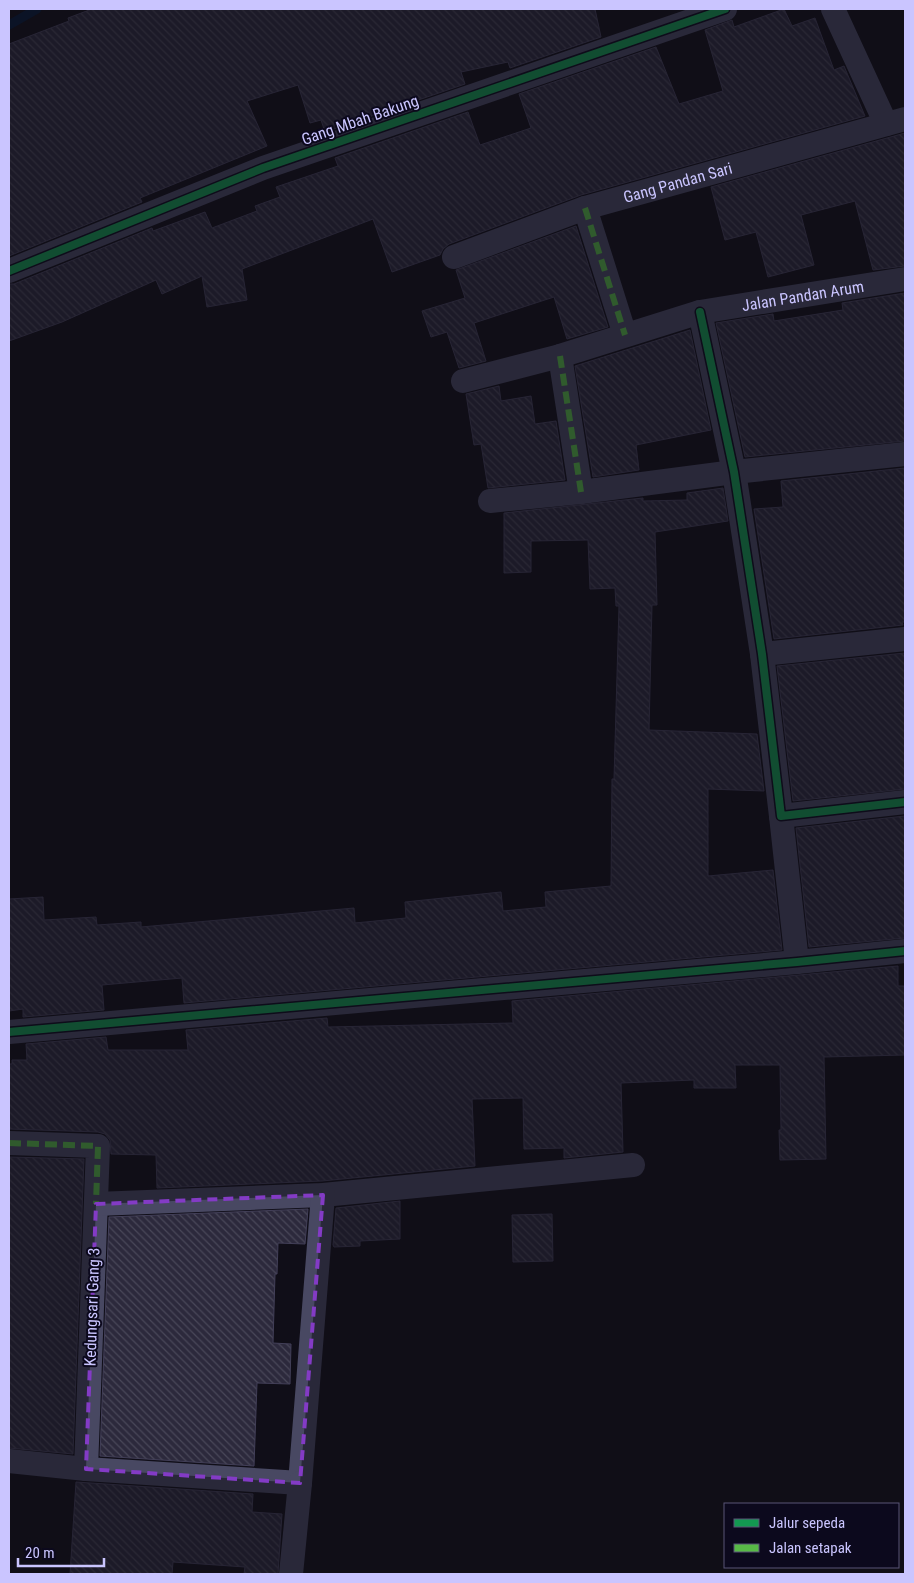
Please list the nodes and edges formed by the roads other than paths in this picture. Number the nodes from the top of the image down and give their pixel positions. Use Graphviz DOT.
graph roads {
  1 [pos="725,9"];
  2 [pos="833,9"];
  3 [pos="896,122"];
  4 [pos="585,208"];
  5 [pos="454,257"];
  6 [pos="9,271"];
  7 [pos="905,279"];
  8 [pos="700,312"];
  9 [pos="625,335"];
  10 [pos="560,356"];
  11 [pos="463,381"];
  12 [pos="905,454"];
  13 [pos="734,472"];
  14 [pos="580,492"];
  15 [pos="490,501"];
  16 [pos="905,639"];
  17 [pos="762,654"];
  18 [pos="905,802"];
  19 [pos="781,816"];
  20 [pos="905,951"];
  21 [pos="797,962"];
  22 [pos="9,1032"];
  23 [pos="9,1143"];
  24 [pos="633,1165"];
  25 [pos="323,1195"];
  26 [pos="96,1204"];
  27 [pos="9,1461"];
  28 [pos="86,1469"];
  29 [pos="300,1483"];
  30 [pos="292,1574"];
  1 -- 6 [label="street, Gang Mbah Bakung"];
  2 -- 3 [label="street"];
  3 -- 4 [label="street, Gang Pandan Sari"];
  4 -- 5 [label="street, Gang Pandan Sari"];
  4 -- 9 [label="street"];
  7 -- 8 [label="street, Jalan Pandan Arum"];
  8 -- 9 [label="street, Jalan Pandan Arum"];
  8 -- 13 [label="street"];
  9 -- 10 [label="street, Jalan Pandan Arum"];
  10 -- 11 [label="street, Jalan Pandan Arum"];
  10 -- 14 [label="street"];
  12 -- 13 [label="street"];
  13 -- 14 [label="street"];
  13 -- 17 [label="street"];
  14 -- 15 [label="street"];
  16 -- 17 [label="street"];
  17 -- 19 [label="street"];
  18 -- 19 [label="street"];
  19 -- 21 [label="street"];
  20 -- 21 [label="street"];
  21 -- 22 [label="street"];
  23 -- 26 [label="street, Kedungsari Gang 3"];
  24 -- 25 [label="street"];
  25 -- 26 [label="street"];
  25 -- 29 [label="street"];
  26 -- 28 [label="street, Kedungsari Gang 3"];
  27 -- 28 [label="street"];
  28 -- 29 [label="street"];
  29 -- 30 [label="street"];
}
